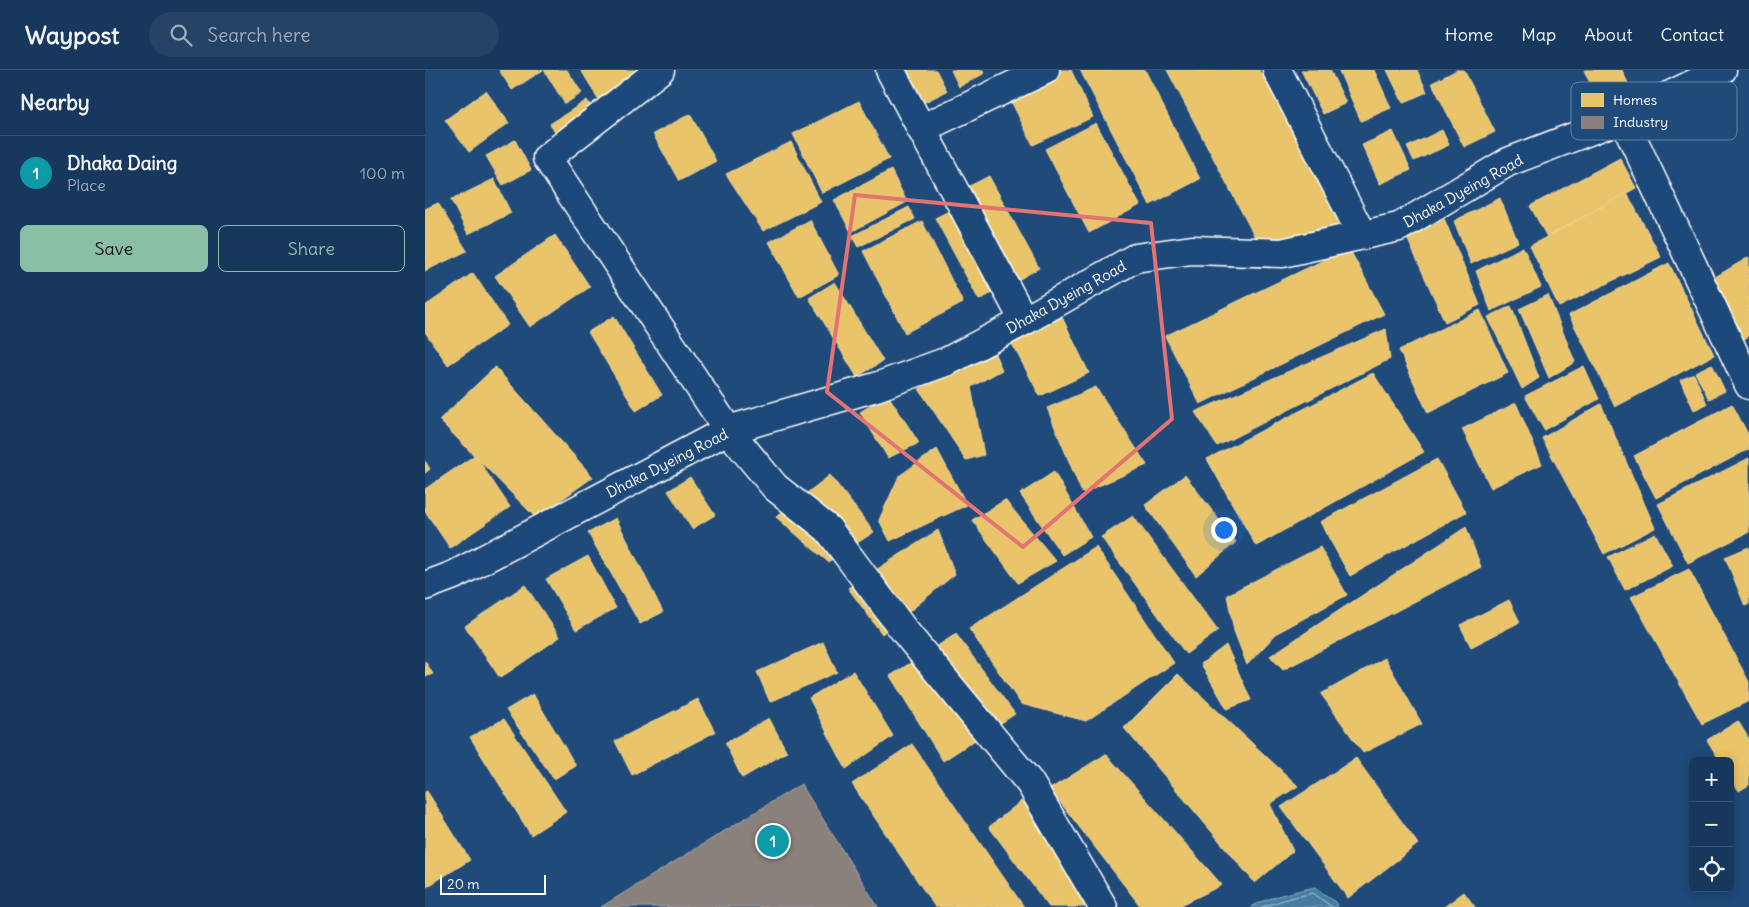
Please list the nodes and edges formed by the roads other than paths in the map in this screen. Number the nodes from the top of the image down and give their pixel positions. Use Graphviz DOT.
graph roads {
  1 [pos="660,70"];
  2 [pos="890,70"];
  3 [pos="1045,70"];
  4 [pos="1277,70"];
  5 [pos="1722,70"];
  6 [pos="1697,82"];
  7 [pos="921,129"];
  8 [pos="1571,138"];
  9 [pos="1633,140"];
  10 [pos="1362,235"];
  11 [pos="1024,321"];
  12 [pos="1749,385"];
  13 [pos="728,430"];
  14 [pos="425,586"];
  15 [pos="1103,907"];
  1 -- 13 [label="street"];
  2 -- 7 [label="street"];
  3 -- 7 [label="street"];
  4 -- 10 [label="street"];
  5 -- 6 [label="street, Dhaka Dyeing Road"];
  7 -- 11 [label="street"];
  8 -- 10 [label="street, Dhaka Dyeing Road"];
  9 -- 12 [label="street"];
  10 -- 11 [label="street, Dhaka Dyeing Road"];
  11 -- 13 [label="street, Dhaka Dyeing Road"];
  13 -- 14 [label="street, Dhaka Dyeing Road"];
  13 -- 15 [label="street"];
}
